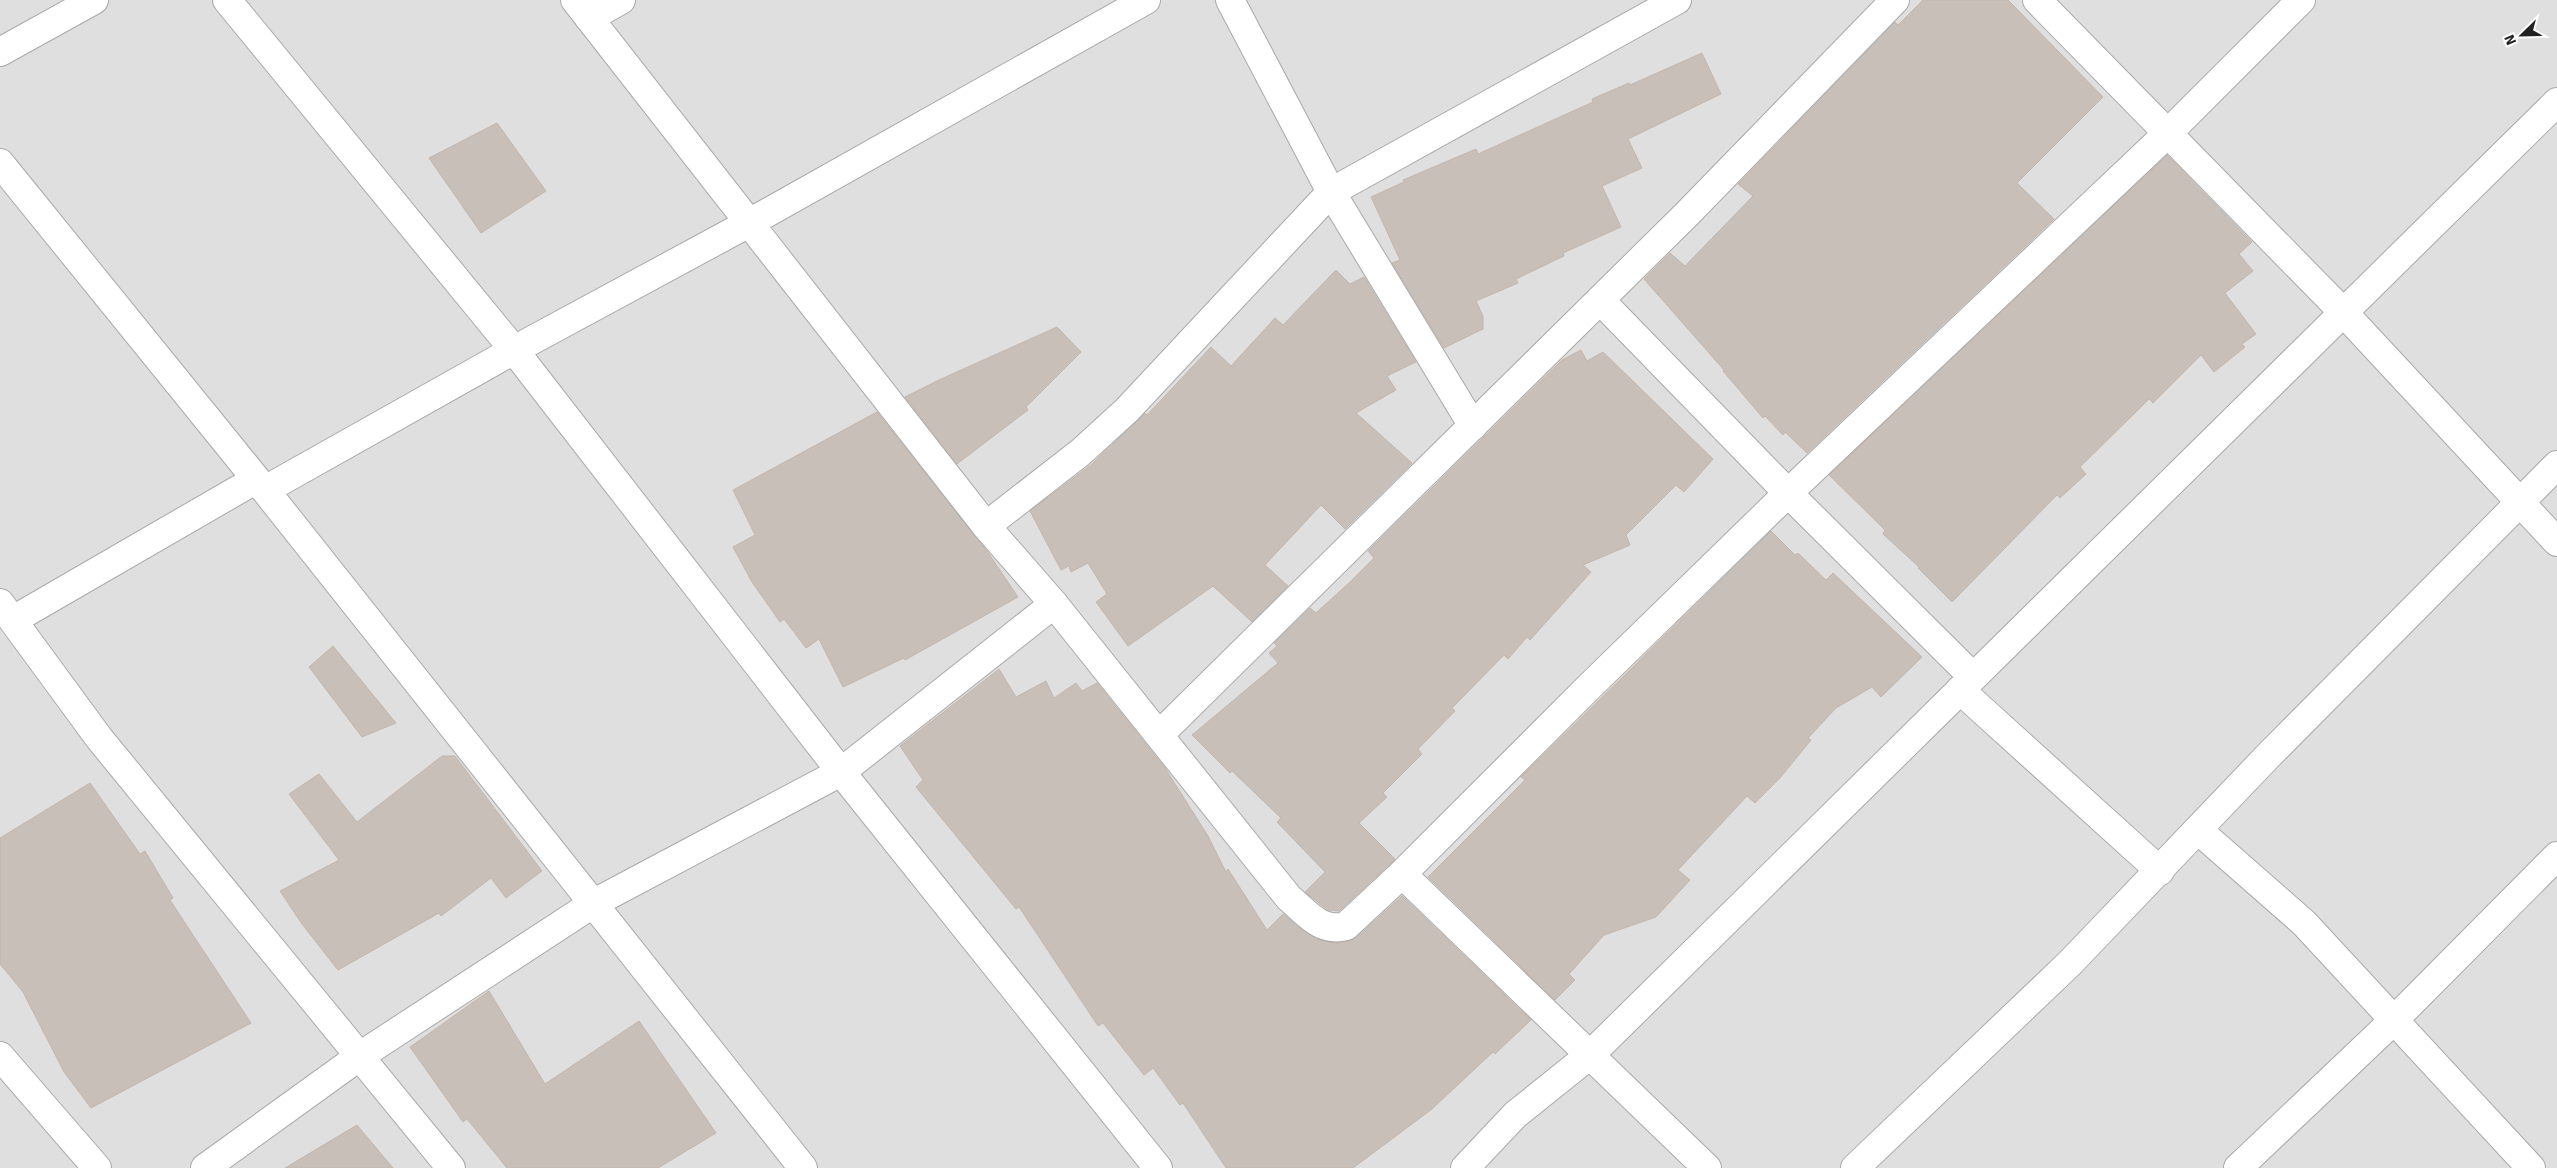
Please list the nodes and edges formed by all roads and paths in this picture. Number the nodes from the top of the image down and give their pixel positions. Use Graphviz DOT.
graph roads {
  1 [pos="94,0"];
  2 [pos="227,0"];
  3 [pos="621,0"];
  4 [pos="1146,0"];
  5 [pos="1230,0"];
  6 [pos="1677,0"];
  7 [pos="1895,0"];
  8 [pos="2037,0"];
  9 [pos="2301,0"];
  10 [pos="582,9"];
  11 [pos="0,52"];
  12 [pos="2557,102"];
  13 [pos="2168,133"];
  14 [pos="0,163"];
  15 [pos="1332,192"];
  16 [pos="749,223"];
  17 [pos="1600,300"];
  18 [pos="2344,314"];
  19 [pos="514,350"];
  20 [pos="1473,426"];
  21 [pos="2557,465"];
  22 [pos="260,485"];
  23 [pos="1788,493"];
  24 [pos="2519,504"];
  25 [pos="986,526"];
  26 [pos="2557,542"];
  27 [pos="1054,604"];
  28 [pos="7,612"];
  29 [pos="1966,683"];
  30 [pos="1160,734"];
  31 [pos="841,772"];
  32 [pos="2198,830"];
  33 [pos="2557,856"];
  34 [pos="2160,871"];
  35 [pos="1402,874"];
  36 [pos="594,903"];
  37 [pos="2394,1020"];
  38 [pos="1590,1054"];
  39 [pos="0,1056"];
  40 [pos="360,1056"];
  41 [pos="97,1168"];
  42 [pos="206,1168"];
  43 [pos="451,1168"];
  44 [pos="803,1168"];
  45 [pos="1158,1168"];
  46 [pos="1465,1168"];
  47 [pos="1707,1168"];
  48 [pos="1855,1168"];
  49 [pos="2238,1168"];
  50 [pos="2530,1168"];
  1 -- 11 [label="street"];
  2 -- 19 [label="street"];
  3 -- 10 [label="street"];
  4 -- 16 [label="street"];
  5 -- 15 [label="street"];
  6 -- 15 [label="street"];
  7 -- 17 [label="street"];
  8 -- 13 [label="street"];
  9 -- 13 [label="street"];
  10 -- 16 [label="street"];
  12 -- 18 [label="street"];
  13 -- 18 [label="street"];
  13 -- 23 [label="street"];
  14 -- 22 [label="street"];
  15 -- 20 [label="street"];
  15 -- 25 [label="street"];
  16 -- 19 [label="street"];
  16 -- 25 [label="street"];
  17 -- 20 [label="street"];
  17 -- 23 [label="street"];
  18 -- 24 [label="street"];
  18 -- 29 [label="street"];
  19 -- 22 [label="street"];
  19 -- 31 [label="street"];
  20 -- 30 [label="street"];
  21 -- 24 [label="street"];
  22 -- 28 [label="street"];
  22 -- 36 [label="street"];
  23 -- 29 [label="street"];
  23 -- 35 [label="street"];
  24 -- 26 [label="street"];
  24 -- 32 [label="street"];
  25 -- 27 [label="street"];
  27 -- 30 [label="street"];
  27 -- 31 [label="street"];
  28 -- 40 [label="street"];
  29 -- 34 [label="street"];
  29 -- 38 [label="street"];
  30 -- 35 [label="street"];
  31 -- 36 [label="street"];
  31 -- 45 [label="street"];
  32 -- 34 [label="street"];
  32 -- 37 [label="street"];
  33 -- 37 [label="street"];
  34 -- 48 [label="street"];
  35 -- 38 [label="street"];
  36 -- 40 [label="street"];
  36 -- 44 [label="street"];
  37 -- 49 [label="street"];
  37 -- 50 [label="street"];
  38 -- 46 [label="street"];
  38 -- 47 [label="street"];
  39 -- 41 [label="street"];
  40 -- 42 [label="street"];
  40 -- 43 [label="street"];
}
